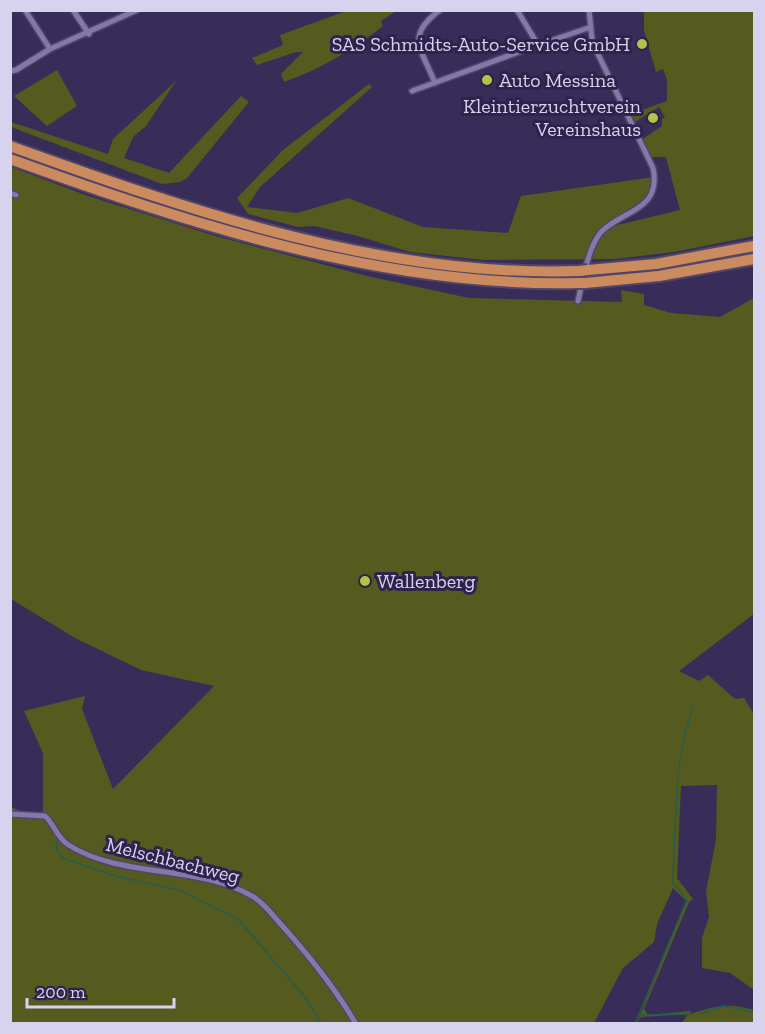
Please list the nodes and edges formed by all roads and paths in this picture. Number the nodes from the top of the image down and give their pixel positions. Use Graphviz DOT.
graph roads {
  1 [pos="25,10"];
  2 [pos="73,10"];
  3 [pos="137,10"];
  4 [pos="441,10"];
  5 [pos="517,10"];
  6 [pos="589,10"];
  7 [pos="591,27"];
  8 [pos="88,34"];
  9 [pos="538,45"];
  10 [pos="50,49"];
  11 [pos="10,71"];
  12 [pos="435,83"];
  13 [pos="412,91"];
  14 [pos="10,146"];
  15 [pos="10,159"];
  16 [pos="754,246"];
  17 [pos="754,259"];
  18 [pos="578,301"];
  19 [pos="10,814"];
  20 [pos="356,1023"];
  1 -- 10 [label="street"];
  2 -- 8 [label="street"];
  3 -- 8 [label="street"];
  4 -- 12 [label="street"];
  5 -- 9 [label="street"];
  6 -- 7 [label="street"];
  7 -- 9 [label="street"];
  7 -- 18 [label="street"];
  8 -- 10 [label="street"];
  9 -- 12 [label="street"];
  10 -- 11 [label="street"];
  12 -- 13 [label="street"];
  14 -- 16 [label="highway"];
  15 -- 17 [label="highway"];
  19 -- 20 [label="street, Melschbachweg"];
}
